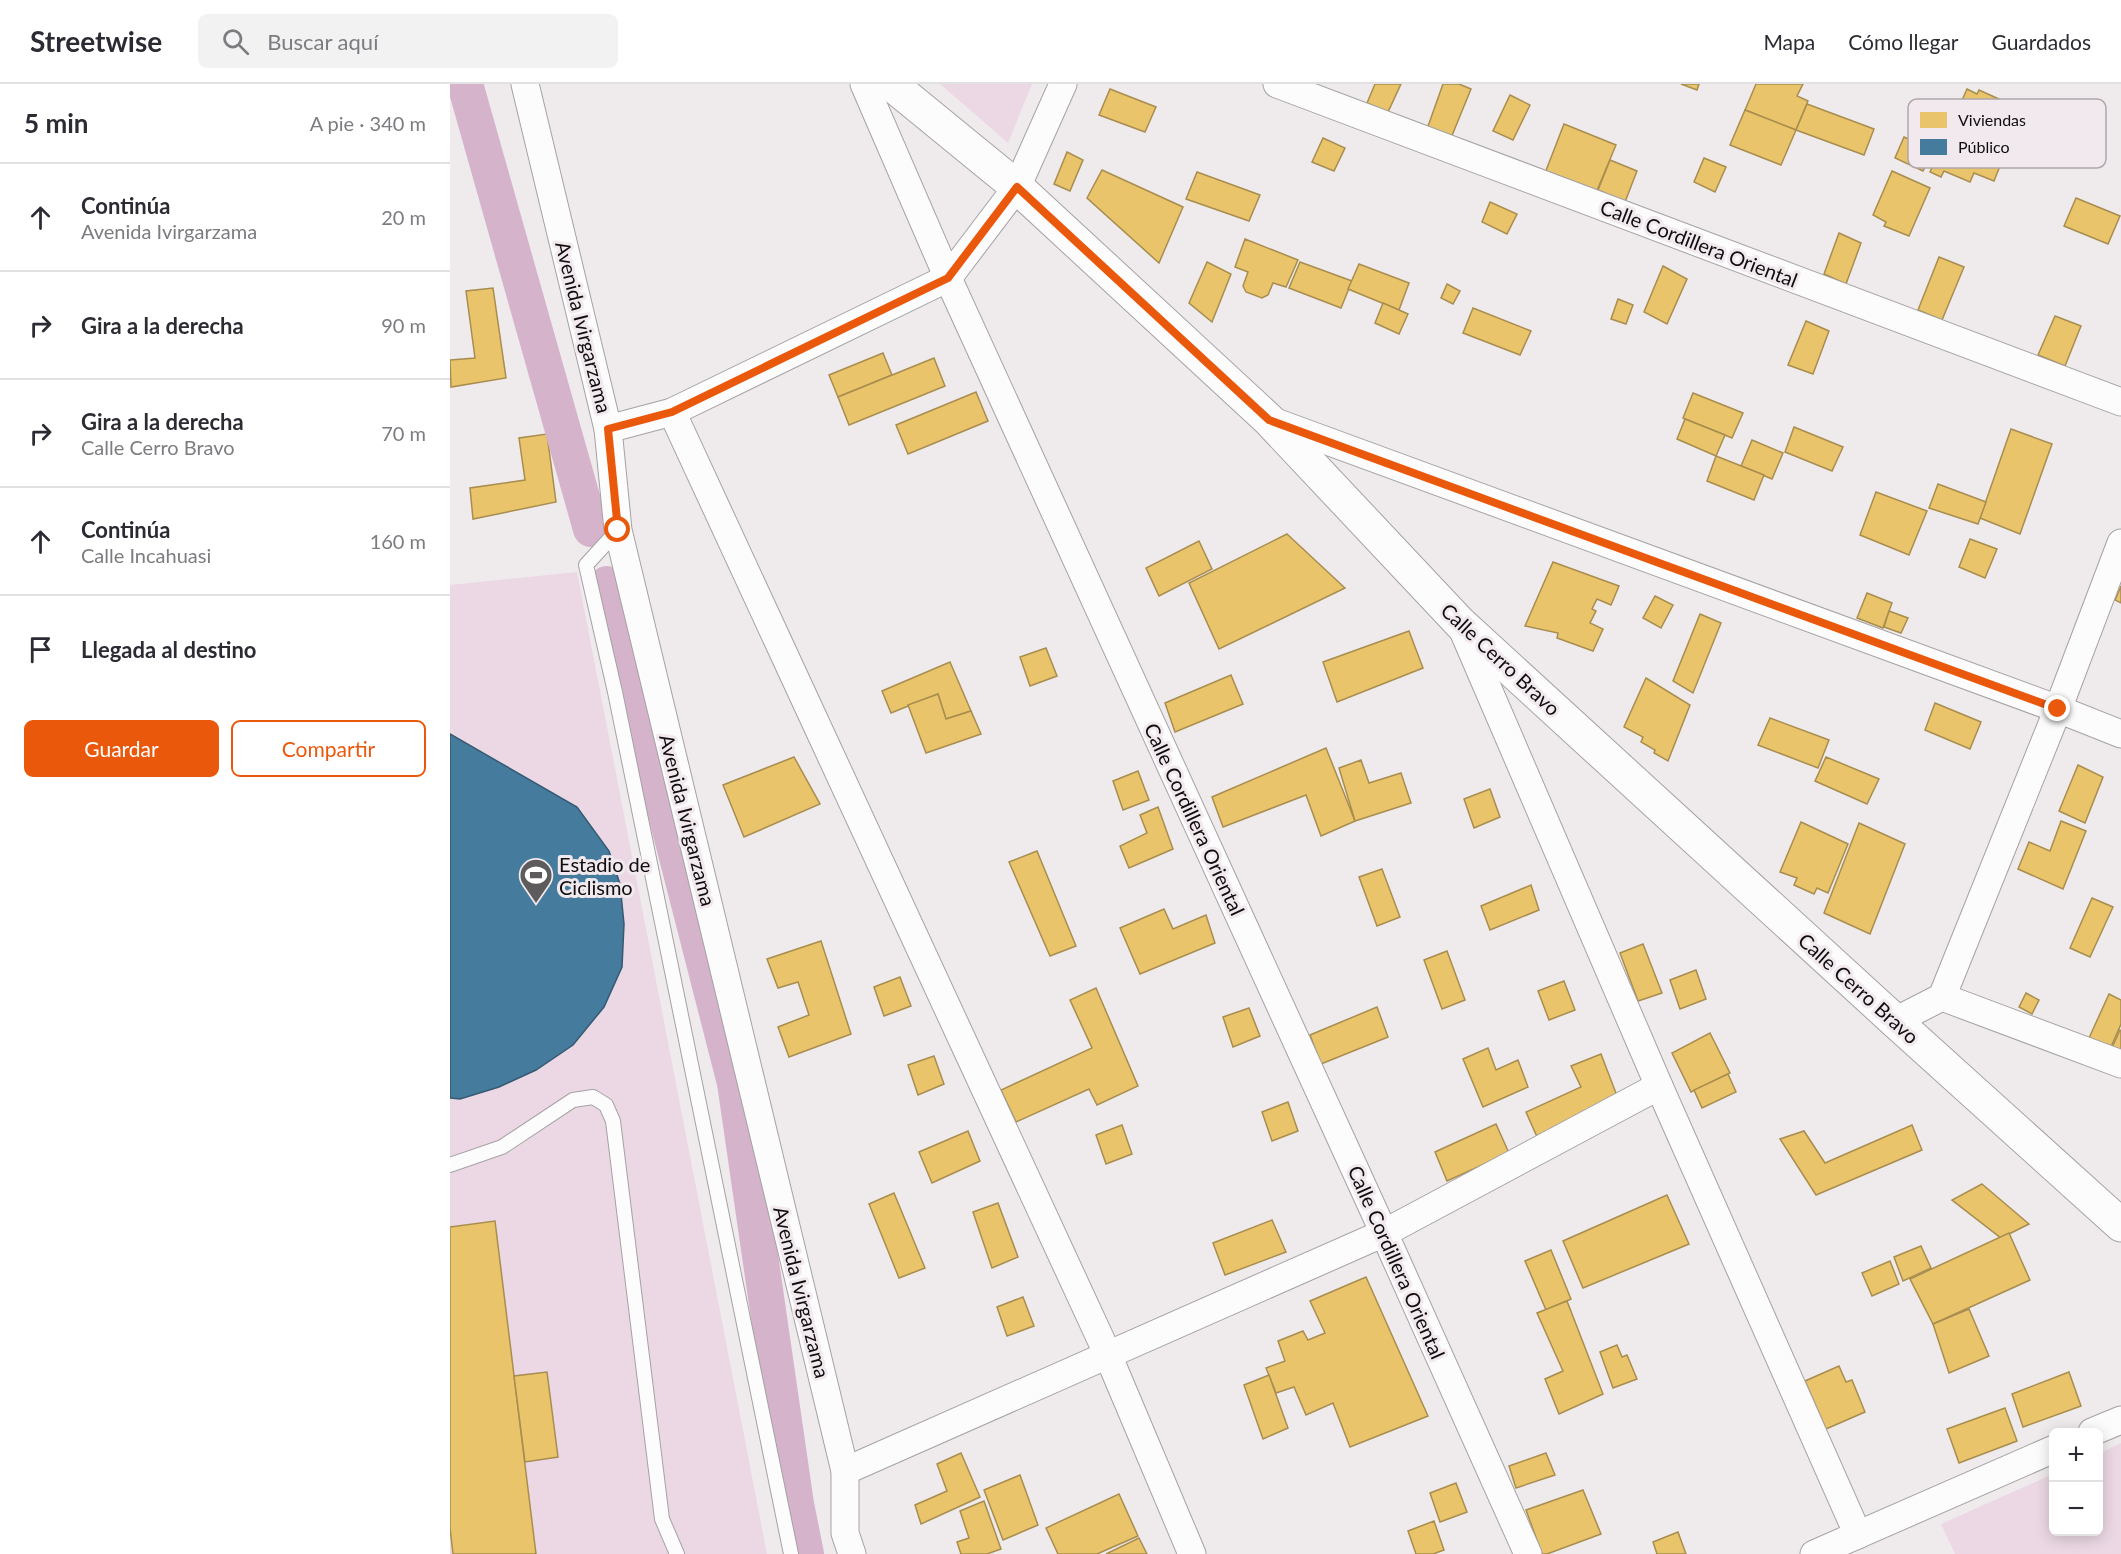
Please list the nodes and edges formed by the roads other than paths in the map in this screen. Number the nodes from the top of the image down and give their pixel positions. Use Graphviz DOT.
graph roads {
  1 [pos="525,84"];
  2 [pos="864,84"];
  3 [pos="891,84"];
  4 [pos="1063,84"];
  5 [pos="1277,84"];
  6 [pos="1017,187"];
  7 [pos="948,278"];
  8 [pos="2121,402"];
  9 [pos="672,412"];
  10 [pos="1269,420"];
  11 [pos="608,429"];
  12 [pos="618,530"];
  13 [pos="2121,543"];
  14 [pos="1460,623"];
  15 [pos="2058,709"];
  16 [pos="2121,734"];
  17 [pos="1942,997"];
  18 [pos="1895,1021"];
  19 [pos="2121,1064"];
  20 [pos="1659,1086"];
  21 [pos="450,1165"];
  22 [pos="2121,1225"];
  23 [pos="1384,1233"];
  24 [pos="1108,1355"];
  25 [pos="2121,1420"];
  26 [pos="2102,1428"];
  27 [pos="2049,1451"];
  28 [pos="845,1471"];
  29 [pos="1858,1535"];
  30 [pos="677,1554"];
  31 [pos="791,1554"];
  32 [pos="852,1554"];
  33 [pos="1192,1554"];
  34 [pos="1528,1554"];
  35 [pos="1814,1554"];
  1 -- 11 [label="street, Avenida Ivirgarzama"];
  2 -- 7 [label="street, Calle Cordillera Oriental"];
  3 -- 6 [label="street, Calle Cerro Bravo"];
  4 -- 6 [label="street"];
  5 -- 8 [label="street, Calle Cordillera Oriental"];
  6 -- 7 [label="street"];
  6 -- 10 [label="street, Calle Cerro Bravo"];
  7 -- 9 [label="street"];
  7 -- 23 [label="street, Calle Cordillera Oriental"];
  9 -- 11 [label="street"];
  9 -- 24 [label="street"];
  10 -- 14 [label="street, Calle Cerro Bravo"];
  10 -- 15 [label="street"];
  11 -- 12 [label="street, Avenida Ivirgarzama"];
  12 -- 28 [label="street, Avenida Ivirgarzama"];
  12 -- 31 [label="lane"];
  13 -- 15 [label="street"];
  14 -- 18 [label="street, Calle Cerro Bravo"];
  14 -- 20 [label="street"];
  15 -- 16 [label="street"];
  15 -- 17 [label="street"];
  17 -- 18 [label="street"];
  17 -- 19 [label="street"];
  18 -- 22 [label="street, Calle Cerro Bravo"];
  20 -- 23 [label="street"];
  20 -- 29 [label="street"];
  21 -- 30 [label="lane"];
  23 -- 24 [label="street"];
  23 -- 34 [label="street, Calle Cordillera Oriental"];
  24 -- 28 [label="street"];
  24 -- 33 [label="street"];
  25 -- 26 [label="street"];
  27 -- 29 [label="street"];
  28 -- 32 [label="street, Avenida Ivirgarzama"];
  29 -- 35 [label="street"];
}
